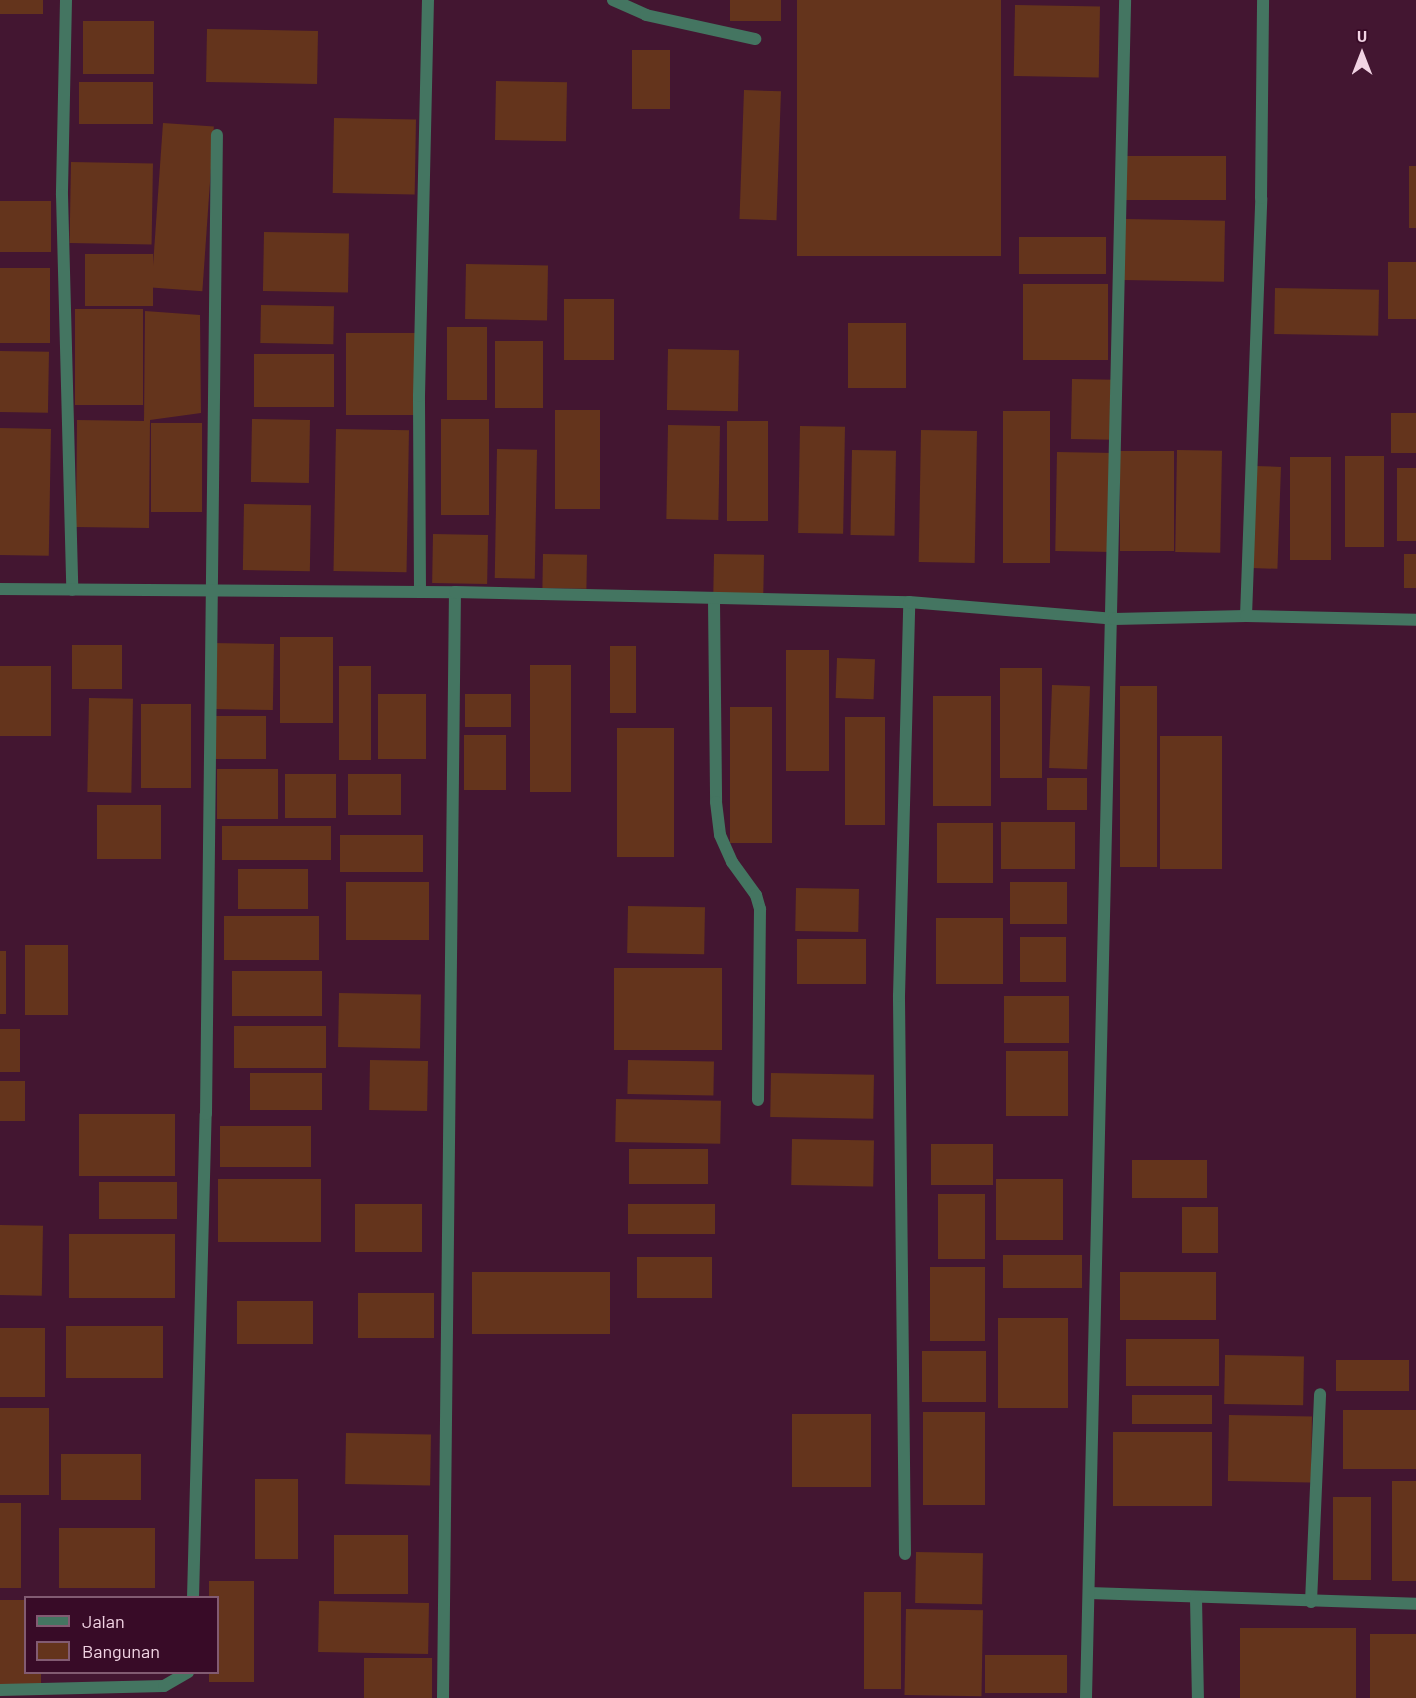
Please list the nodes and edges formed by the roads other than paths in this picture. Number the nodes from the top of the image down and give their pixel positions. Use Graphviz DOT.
graph roads {
  1 [pos="66,0"];
  2 [pos="428,0"];
  3 [pos="613,0"];
  4 [pos="1125,0"];
  5 [pos="1263,0"];
  6 [pos="755,39"];
  7 [pos="217,135"];
  8 [pos="0,589"];
  9 [pos="210,589"];
  10 [pos="72,590"];
  11 [pos="420,592"];
  12 [pos="455,592"];
  13 [pos="714,601"];
  14 [pos="909,602"];
  15 [pos="1246,616"];
  16 [pos="1114,619"];
  17 [pos="1416,620"];
  18 [pos="758,1100"];
  19 [pos="1320,1394"];
  20 [pos="905,1554"];
  21 [pos="1089,1593"];
  22 [pos="193,1596"];
  23 [pos="1196,1598"];
  24 [pos="1311,1602"];
  25 [pos="1416,1604"];
  26 [pos="185,1674"];
  27 [pos="0,1690"];
  28 [pos="443,1698"];
  29 [pos="1086,1698"];
  30 [pos="1198,1698"];
  1 -- 10 [label="street"];
  2 -- 11 [label="street"];
  3 -- 6 [label="street"];
  4 -- 16 [label="street"];
  5 -- 15 [label="street"];
  7 -- 9 [label="street"];
  8 -- 10 [label="street"];
  9 -- 10 [label="street"];
  9 -- 11 [label="street"];
  9 -- 22 [label="street"];
  11 -- 12 [label="street"];
  12 -- 13 [label="street"];
  12 -- 28 [label="street"];
  13 -- 14 [label="street"];
  13 -- 18 [label="street"];
  14 -- 16 [label="street"];
  14 -- 20 [label="street"];
  15 -- 16 [label="street"];
  15 -- 17 [label="street"];
  16 -- 21 [label="street"];
  19 -- 24 [label="street"];
  21 -- 23 [label="street"];
  21 -- 29 [label="street"];
  23 -- 24 [label="street"];
  23 -- 30 [label="street"];
  24 -- 25 [label="street"];
  26 -- 27 [label="street"];
}
